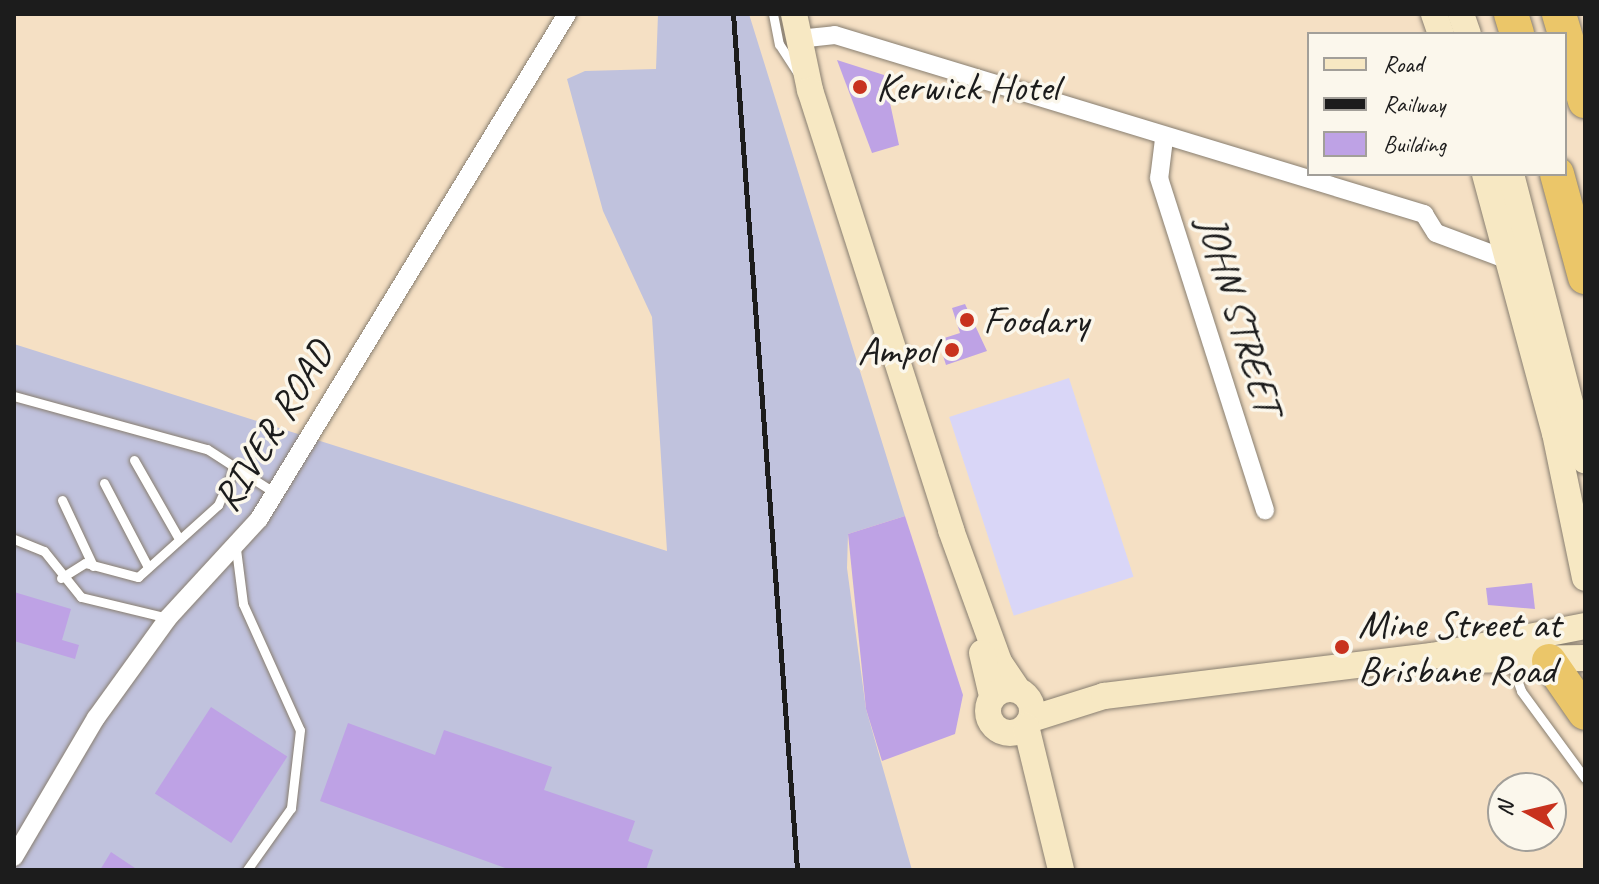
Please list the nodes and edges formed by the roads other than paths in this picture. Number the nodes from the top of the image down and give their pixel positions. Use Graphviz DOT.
graph roads {
  1 [pos="567,14"];
  2 [pos="773,14"];
  3 [pos="796,26"];
  4 [pos="1567,41"];
  5 [pos="810,90"];
  6 [pos="1585,101"];
  7 [pos="1164,139"];
  8 [pos="1486,176"];
  9 [pos="1512,176"];
  10 [pos="1558,176"];
  11 [pos="1511,261"];
  12 [pos="1585,277"];
  13 [pos="14,396"];
  14 [pos="134,460"];
  15 [pos="1585,461"];
  16 [pos="235,467"];
  17 [pos="104,483"];
  18 [pos="275,493"];
  19 [pos="62,500"];
  20 [pos="1265,511"];
  21 [pos="14,539"];
  22 [pos="179,539"];
  23 [pos="236,549"];
  24 [pos="93,566"];
  25 [pos="148,567"];
  26 [pos="61,578"];
  27 [pos="1585,578"];
  28 [pos="168,618"];
  29 [pos="1585,626"];
  30 [pos="1432,656"];
  31 [pos="1585,658"];
  32 [pos="1549,661"];
  33 [pos="1511,663"];
  34 [pos="1011,693"];
  35 [pos="1104,696"];
  36 [pos="1585,713"];
  37 [pos="1028,723"];
  38 [pos="999,731"];
  39 [pos="1585,778"];
  40 [pos="1051,839"];
  41 [pos="14,857"];
  42 [pos="247,870"];
  43 [pos="1061,870"];
  1 -- 18 [label="street, RIVER ROAD"];
  2 -- 5 [label="lane"];
  3 -- 5 [label="main road"];
  3 -- 7 [label="street"];
  4 -- 6 [label="highway"];
  5 -- 34 [label="main road"];
  7 -- 11 [label="street"];
  7 -- 20 [label="street, JOHN STREET"];
  8 -- 11 [label="main road"];
  9 -- 15 [label="main road"];
  10 -- 12 [label="highway"];
  11 -- 27 [label="main road"];
  13 -- 16 [label="lane"];
  14 -- 22 [label="lane"];
  16 -- 18 [label="lane"];
  16 -- 22 [label="lane"];
  17 -- 25 [label="lane"];
  18 -- 23 [label="street, RIVER ROAD"];
  19 -- 24 [label="lane"];
  21 -- 26 [label="lane"];
  22 -- 25 [label="lane"];
  23 -- 28 [label="street, RIVER ROAD"];
  23 -- 42 [label="lane"];
  24 -- 25 [label="lane"];
  24 -- 26 [label="lane"];
  26 -- 28 [label="lane"];
  28 -- 41 [label="street, RIVER ROAD"];
  29 -- 30 [label="main road"];
  30 -- 33 [label="main road"];
  30 -- 35 [label="main road"];
  31 -- 32 [label="main road"];
  32 -- 33 [label="main road"];
  32 -- 36 [label="highway"];
  33 -- 39 [label="lane"];
  34 -- 35 [label="main road"];
  34 -- 37 [label="main road"];
  34 -- 38 [label="main road"];
  35 -- 37 [label="main road"];
  37 -- 38 [label="main road"];
  37 -- 40 [label="main road"];
  38 -- 40 [label="main road"];
  40 -- 43 [label="main road"];
}
